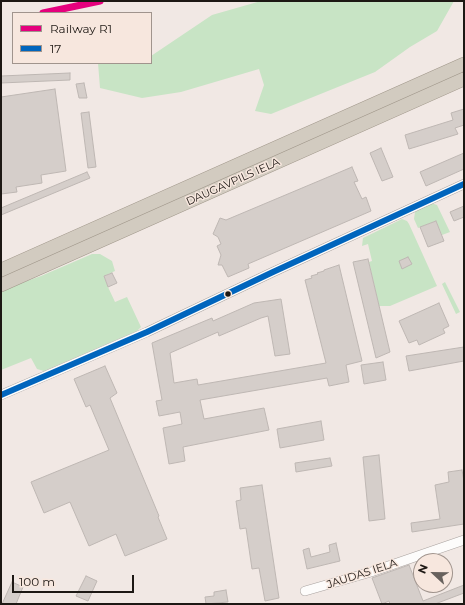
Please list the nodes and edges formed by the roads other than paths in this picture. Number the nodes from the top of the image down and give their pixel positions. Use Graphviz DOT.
graph roads {
  1 [pos="464,64"];
  2 [pos="464,80"];
  3 [pos="464,184"];
  4 [pos="1,270"];
  5 [pos="1,285"];
  6 [pos="1,395"];
  7 [pos="464,540"];
  8 [pos="305,591"];
  1 -- 4 [label="highway, DAUGAVPILS IELA"];
  2 -- 5 [label="highway, DAUGAVPILS IELA"];
  3 -- 6 [label="street"];
  7 -- 8 [label="street, JAUDAS IELA"];
}
